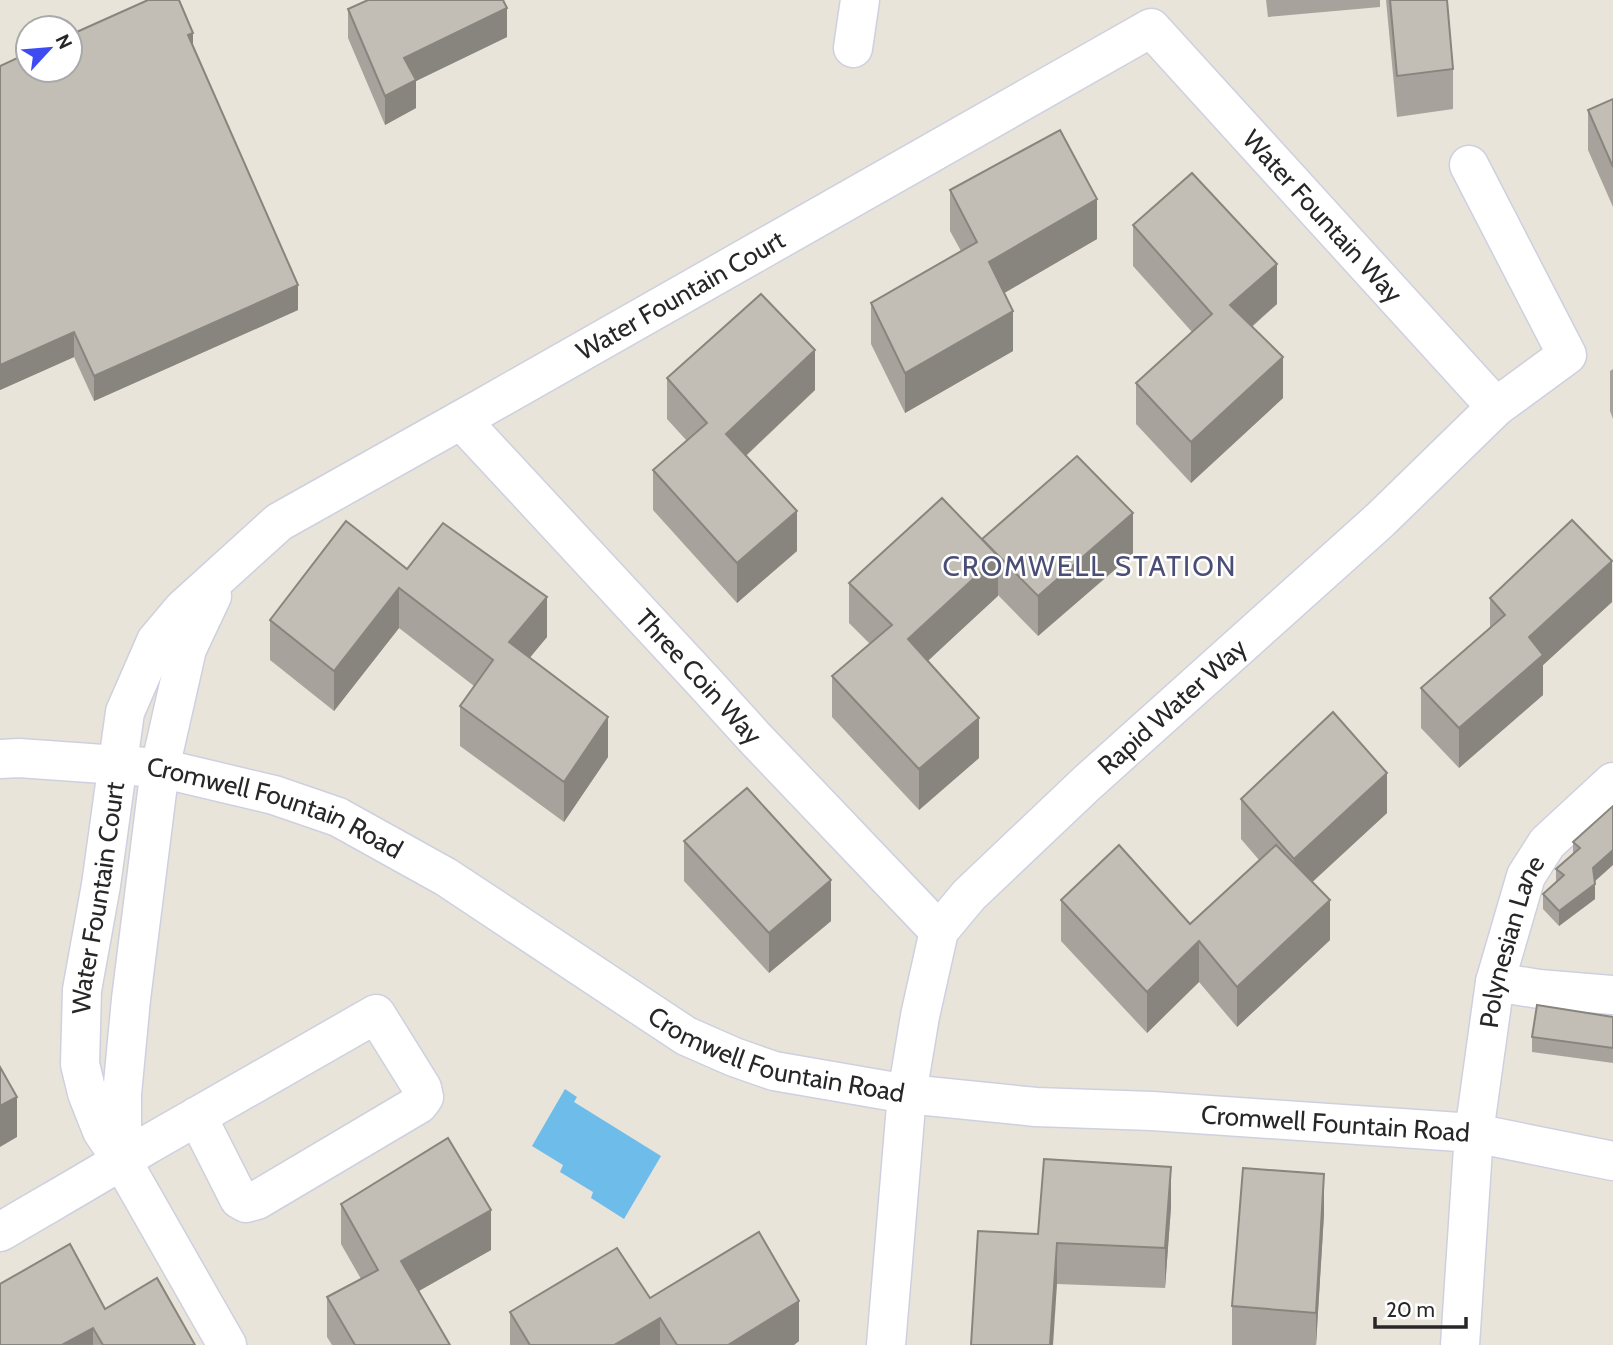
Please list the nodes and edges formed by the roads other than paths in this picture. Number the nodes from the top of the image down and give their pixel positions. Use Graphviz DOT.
graph roads {
  1 [pos="860,0"];
  2 [pos="1151,28"];
  3 [pos="853,48"];
  4 [pos="1469,165"];
  5 [pos="1496,407"];
  6 [pos="461,421"];
  7 [pos="221,576"];
  8 [pos="0,759"];
  9 [pos="117,766"];
  10 [pos="160,768"];
  11 [pos="1613,782"];
  12 [pos="939,931"];
  13 [pos="1495,982"];
  14 [pos="1613,995"];
  15 [pos="907,1094"];
  16 [pos="197,1116"];
  17 [pos="1474,1133"];
  18 [pos="121,1161"];
  19 [pos="1613,1161"];
  20 [pos="0,1232"];
  21 [pos="227,1345"];
  22 [pos="886,1345"];
  23 [pos="1460,1345"];
  1 -- 3 [label="street"];
  2 -- 5 [label="street, Water Fountain Way"];
  2 -- 6 [label="street, Water Fountain Court"];
  4 -- 5 [label="street, Rapid Water Way"];
  5 -- 12 [label="street, Rapid Water Way"];
  6 -- 7 [label="street, Water Fountain Court"];
  6 -- 12 [label="street, Three Coin Way"];
  7 -- 9 [label="street, Water Fountain Court"];
  7 -- 10 [label="street, Water Fountain Court"];
  8 -- 9 [label="street, Cromwell Fountain Road"];
  9 -- 10 [label="street, Cromwell Fountain Road"];
  9 -- 18 [label="street, Water Fountain Court"];
  10 -- 15 [label="street, Cromwell Fountain Road"];
  10 -- 18 [label="street, Water Fountain Court"];
  11 -- 13 [label="street, Polynesian Lane"];
  12 -- 15 [label="street, Rapid Water Way"];
  13 -- 14 [label="street"];
  13 -- 17 [label="street, Polynesian Lane"];
  15 -- 17 [label="street, Cromwell Fountain Road"];
  15 -- 22 [label="street, Rapid Water Way"];
  16 -- 16 [label="street"];
  16 -- 18 [label="street"];
  17 -- 19 [label="street, Cromwell Fountain Road"];
  17 -- 23 [label="street, Polynesian Lane"];
  18 -- 20 [label="street"];
  18 -- 21 [label="street, Water Fountain Court"];
}
